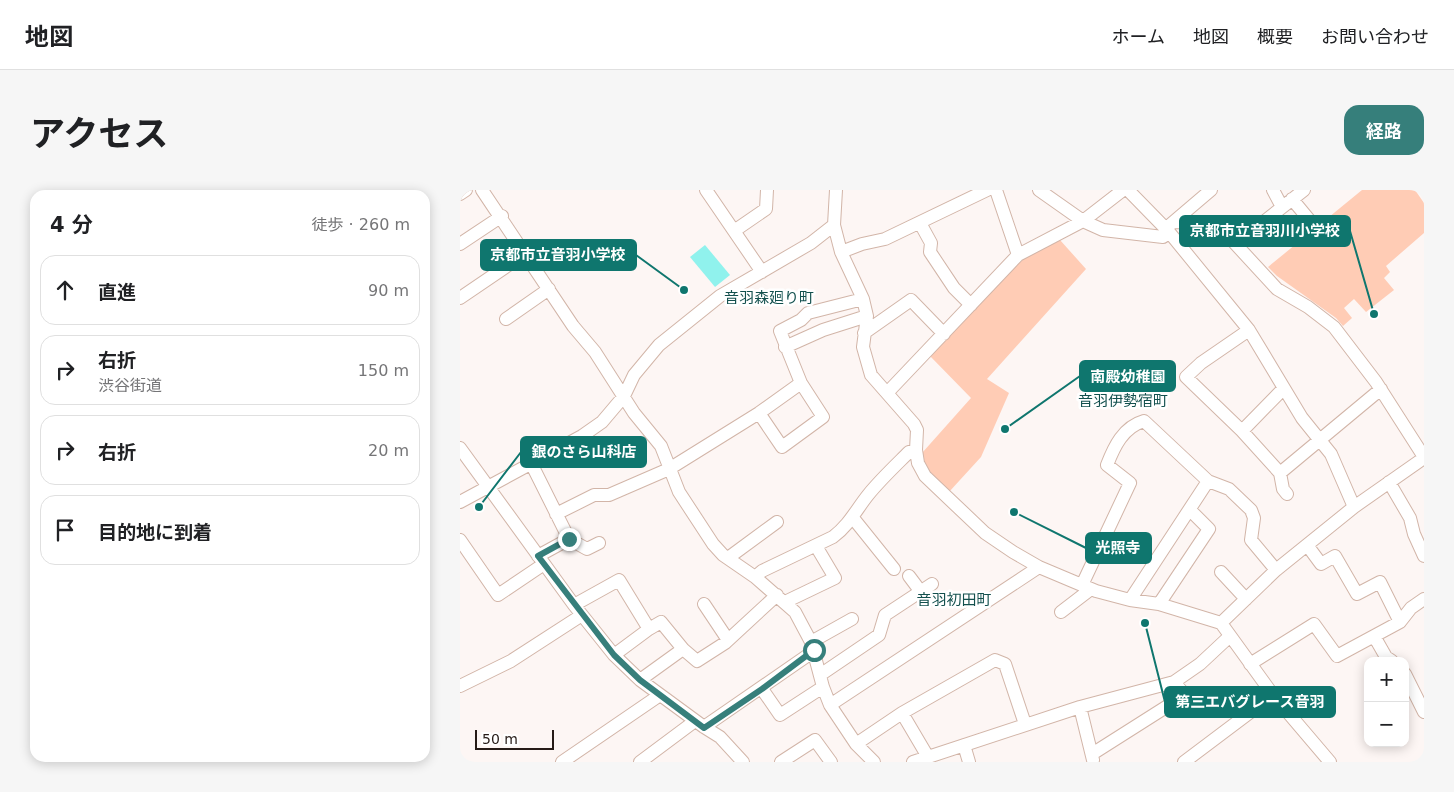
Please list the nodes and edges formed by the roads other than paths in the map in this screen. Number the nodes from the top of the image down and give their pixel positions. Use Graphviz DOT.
graph roads {
  1 [pos="466,190"];
  2 [pos="482,190"];
  3 [pos="706,190"];
  4 [pos="767,190"];
  5 [pos="836,190"];
  6 [pos="987,190"];
  7 [pos="996,190"];
  8 [pos="1039,190"];
  9 [pos="1123,190"];
  10 [pos="1128,190"];
  11 [pos="1273,190"];
  12 [pos="1304,190"];
  13 [pos="1203,192"];
  14 [pos="460,194"];
  15 [pos="1292,199"];
  16 [pos="1282,207"];
  17 [pos="502,216"];
  18 [pos="1083,221"];
  19 [pos="1311,222"];
  20 [pos="920,223"];
  21 [pos="834,225"];
  22 [pos="1169,227"];
  23 [pos="734,231"];
  24 [pos="1237,243"];
  25 [pos="460,244"];
  26 [pos="841,252"];
  27 [pos="526,253"];
  28 [pos="1018,255"];
  29 [pos="762,272"];
  30 [pos="549,289"];
  31 [pos="460,298"];
  32 [pos="864,299"];
  33 [pos="971,305"];
  34 [pos="866,316"];
  35 [pos="506,319"];
  36 [pos="1249,330"];
  37 [pos="864,333"];
  38 [pos="944,334"];
  39 [pos="784,347"];
  40 [pos="801,383"];
  41 [pos="1284,388"];
  42 [pos="1381,389"];
  43 [pos="887,394"];
  44 [pos="624,396"];
  45 [pos="759,413"];
  46 [pos="1242,431"];
  47 [pos="1319,439"];
  48 [pos="460,448"];
  49 [pos="916,450"];
  50 [pos="1424,457"];
  51 [pos="531,463"];
  52 [pos="669,469"];
  53 [pos="1280,473"];
  54 [pos="1208,481"];
  55 [pos="1389,482"];
  56 [pos="488,485"];
  57 [pos="1281,492"];
  58 [pos="460,502"];
  59 [pos="1354,507"];
  60 [pos="1190,510"];
  61 [pos="556,514"];
  62 [pos="853,518"];
  63 [pos="777,522"];
  64 [pos="569,539"];
  65 [pos="460,540"];
  66 [pos="599,544"];
  67 [pos="1307,545"];
  68 [pos="816,546"];
  69 [pos="1424,556"];
  70 [pos="728,558"];
  71 [pos="541,560"];
  72 [pos="1039,567"];
  73 [pos="894,569"];
  74 [pos="1276,570"];
  75 [pos="1221,572"];
  76 [pos="909,576"];
  77 [pos="755,578"];
  78 [pos="932,584"];
  79 [pos="1086,587"];
  80 [pos="920,592"];
  81 [pos="781,599"];
  82 [pos="1246,599"];
  83 [pos="1424,599"];
  84 [pos="1130,600"];
  85 [pos="704,604"];
  86 [pos="1159,604"];
  87 [pos="578,610"];
  88 [pos="1061,612"];
  89 [pos="852,620"];
  90 [pos="1221,622"];
  91 [pos="1400,622"];
  92 [pos="649,629"];
  93 [pos="1230,636"];
  94 [pos="1374,636"];
  95 [pos="728,640"];
  96 [pos="812,646"];
  97 [pos="683,649"];
  98 [pos="614,655"];
  99 [pos="1386,657"];
  100 [pos="1250,664"];
  101 [pos="640,680"];
  102 [pos="821,681"];
  103 [pos="1174,682"];
  104 [pos="1409,682"];
  105 [pos="460,686"];
  106 [pos="762,689"];
  107 [pos="660,695"];
  108 [pos="1273,695"];
  109 [pos="830,705"];
  110 [pos="1080,707"];
  111 [pos="1424,712"];
  112 [pos="902,713"];
  113 [pos="699,724"];
  114 [pos="1025,724"];
  115 [pos="856,744"];
  116 [pos="964,745"];
  117 [pos="928,757"];
  118 [pos="1093,758"];
  119 [pos="565,761"];
  120 [pos="640,762"];
  121 [pos="743,762"];
  122 [pos="781,762"];
  123 [pos="830,762"];
  124 [pos="874,762"];
  125 [pos="913,762"];
  126 [pos="969,762"];
  127 [pos="1184,762"];
  128 [pos="1330,762"];
  1 -- 14 [label="street"];
  2 -- 17 [label="street"];
  3 -- 23 [label="street"];
  4 -- 23 [label="street"];
  5 -- 21 [label="street"];
  6 -- 20 [label="street"];
  7 -- 28 [label="street"];
  8 -- 18 [label="street"];
  9 -- 18 [label="street"];
  10 -- 22 [label="street"];
  11 -- 16 [label="street"];
  12 -- 15 [label="street"];
  13 -- 22 [label="street"];
  15 -- 16 [label="street"];
  15 -- 19 [label="street"];
  16 -- 24 [label="street"];
  17 -- 25 [label="street"];
  17 -- 27 [label="street"];
  18 -- 22 [label="street"];
  18 -- 28 [label="street"];
  20 -- 26 [label="street"];
  20 -- 33 [label="street"];
  21 -- 26 [label="street"];
  21 -- 29 [label="street"];
  22 -- 24 [label="street"];
  22 -- 36 [label="street"];
  23 -- 29 [label="street"];
  24 -- 42 [label="street"];
  26 -- 32 [label="street"];
  27 -- 30 [label="street"];
  27 -- 31 [label="street"];
  28 -- 33 [label="street"];
  29 -- 44 [label="street"];
  30 -- 35 [label="street"];
  30 -- 44 [label="street"];
  32 -- 34 [label="street"];
  32 -- 39 [label="street"];
  33 -- 38 [label="street"];
  34 -- 37 [label="street"];
  34 -- 39 [label="street"];
  36 -- 41 [label="street"];
  36 -- 46 [label="street"];
  37 -- 38 [label="street"];
  37 -- 43 [label="street"];
  38 -- 43 [label="street"];
  39 -- 40 [label="street"];
  40 -- 45 [label="street"];
  40 -- 45 [label="street"];
  41 -- 46 [label="street"];
  41 -- 47 [label="street"];
  42 -- 47 [label="street"];
  42 -- 50 [label="street"];
  43 -- 49 [label="street"];
  44 -- 51 [label="street"];
  44 -- 52 [label="street"];
  45 -- 52 [label="street"];
  46 -- 53 [label="street"];
  47 -- 53 [label="street"];
  47 -- 59 [label="street"];
  48 -- 56 [label="street"];
  49 -- 62 [label="street"];
  49 -- 72 [label="street"];
  50 -- 55 [label="street"];
  51 -- 56 [label="street"];
  51 -- 61 [label="street"];
  52 -- 61 [label="street"];
  52 -- 70 [label="street"];
  53 -- 57 [label="street"];
  54 -- 60 [label="street"];
  54 -- 74 [label="street"];
  54 -- 79 [label="street"];
  55 -- 59 [label="street"];
  55 -- 69 [label="street"];
  56 -- 58 [label="street"];
  56 -- 71 [label="street"];
  59 -- 67 [label="street"];
  60 -- 84 [label="street"];
  60 -- 86 [label="street"];
  61 -- 64 [label="street"];
  62 -- 68 [label="street"];
  62 -- 73 [label="street"];
  63 -- 70 [label="street"];
  64 -- 66 [label="street"];
  64 -- 71 [label="street"];
  65 -- 71 [label="street"];
  67 -- 74 [label="street"];
  67 -- 91 [label="street"];
  68 -- 77 [label="street"];
  68 -- 81 [label="street"];
  70 -- 77 [label="street"];
  71 -- 87 [label="street"];
  72 -- 79 [label="street"];
  72 -- 109 [label="street"];
  74 -- 82 [label="street"];
  75 -- 82 [label="street"];
  76 -- 80 [label="street"];
  77 -- 81 [label="street"];
  78 -- 80 [label="street"];
  79 -- 84 [label="street"];
  79 -- 88 [label="street"];
  80 -- 102 [label="street"];
  81 -- 95 [label="street"];
  81 -- 96 [label="street"];
  82 -- 90 [label="street"];
  83 -- 91 [label="street"];
  84 -- 86 [label="street"];
  85 -- 95 [label="street"];
  86 -- 90 [label="street"];
  87 -- 92 [label="street"];
  87 -- 98 [label="street"];
  87 -- 105 [label="street"];
  89 -- 96 [label="street"];
  90 -- 93 [label="street"];
  91 -- 94 [label="street"];
  92 -- 97 [label="street"];
  92 -- 98 [label="street"];
  93 -- 100 [label="street"];
  93 -- 103 [label="street"];
  94 -- 99 [label="street"];
  94 -- 100 [label="street"];
  95 -- 97 [label="street"];
  96 -- 102 [label="street"];
  96 -- 106 [label="street"];
  97 -- 101 [label="street"];
  98 -- 101 [label="street"];
  100 -- 108 [label="street"];
  101 -- 107 [label="street"];
  102 -- 106 [label="street"];
  102 -- 109 [label="street"];
  103 -- 110 [label="street"];
  103 -- 118 [label="street"];
  104 -- 111 [label="street"];
  106 -- 113 [label="street"];
  107 -- 113 [label="street"];
  107 -- 119 [label="street"];
  108 -- 127 [label="street"];
  108 -- 128 [label="street"];
  109 -- 115 [label="street"];
  110 -- 114 [label="street"];
  110 -- 118 [label="street"];
  112 -- 114 [label="street"];
  112 -- 115 [label="street"];
  112 -- 117 [label="street"];
  113 -- 120 [label="street"];
  113 -- 121 [label="street"];
  114 -- 116 [label="street"];
  115 -- 124 [label="street"];
  116 -- 117 [label="street"];
  116 -- 126 [label="street"];
  117 -- 125 [label="street"];
  122 -- 123 [label="street"];
}
